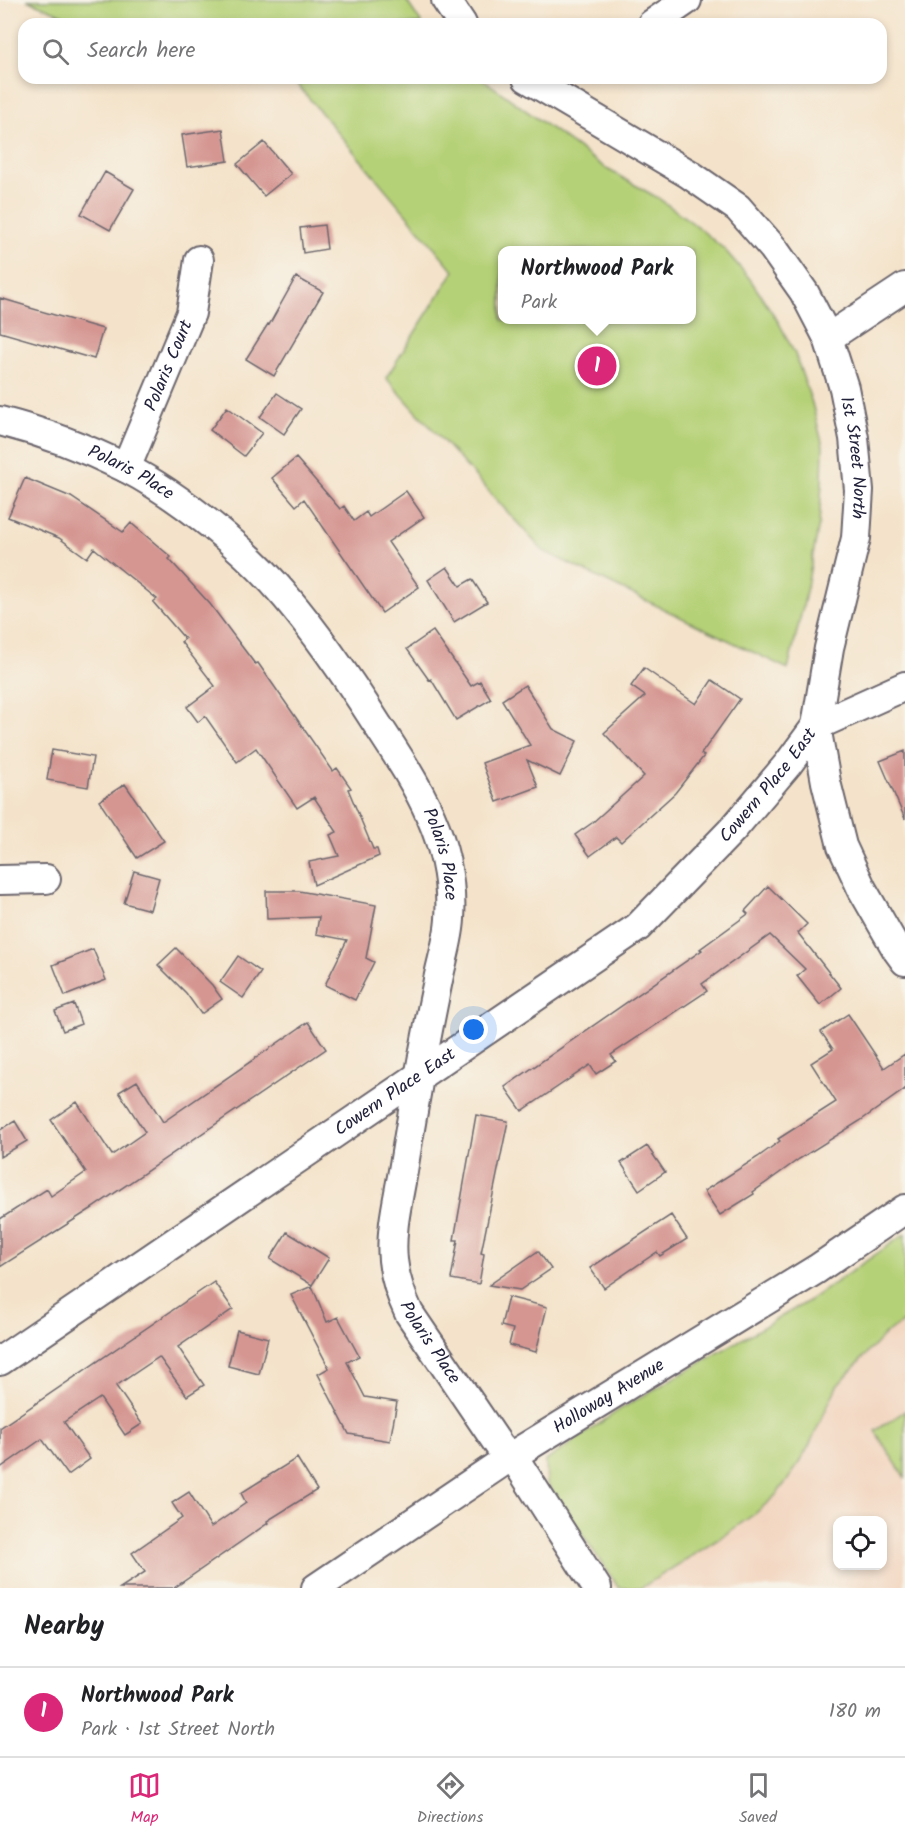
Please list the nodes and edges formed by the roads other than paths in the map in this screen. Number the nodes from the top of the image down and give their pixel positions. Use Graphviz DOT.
graph roads {
  1 [pos="446,0"];
  2 [pos="687,0"];
  3 [pos="458,18"];
  4 [pos="661,18"];
  5 [pos="561,85"];
  6 [pos="199,260"];
  7 [pos="905,287"];
  8 [pos="828,338"];
  9 [pos="0,421"];
  10 [pos="126,468"];
  11 [pos="905,686"];
  12 [pos="816,726"];
  13 [pos="46,879"];
  14 [pos="0,880"];
  15 [pos="905,961"];
  16 [pos="418,1076"];
  17 [pos="905,1209"];
  18 [pos="0,1361"];
  19 [pos="510,1456"];
  20 [pos="316,1588"];
  21 [pos="597,1588"];
  1 -- 3 [label="street"];
  2 -- 4 [label="street"];
  5 -- 8 [label="street, 1st Street North"];
  6 -- 10 [label="street, Polaris Court"];
  7 -- 8 [label="street"];
  8 -- 12 [label="street, 1st Street North"];
  9 -- 10 [label="street, Polaris Place"];
  10 -- 16 [label="street, Polaris Place"];
  11 -- 12 [label="street, Cowern Place East"];
  12 -- 15 [label="street, 1st Street North"];
  12 -- 16 [label="street, Cowern Place East"];
  13 -- 14 [label="street"];
  16 -- 18 [label="street, Cowern Place East"];
  16 -- 19 [label="street, Polaris Place"];
  17 -- 19 [label="street, Holloway Avenue"];
  19 -- 20 [label="street, Holloway Avenue"];
  19 -- 21 [label="street, Polaris Place"];
}
